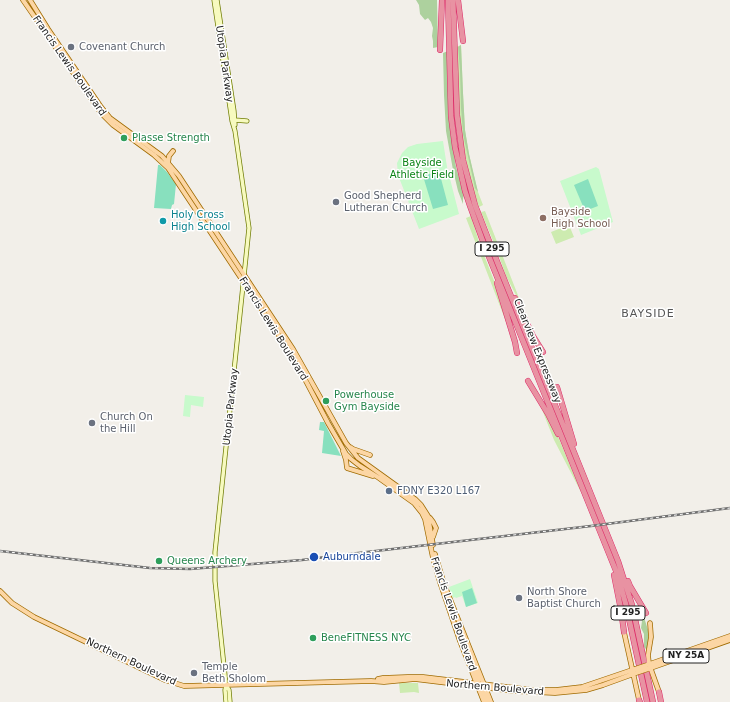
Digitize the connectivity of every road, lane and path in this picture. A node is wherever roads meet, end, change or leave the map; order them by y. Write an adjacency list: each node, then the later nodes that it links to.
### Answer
1 (23, 0): 18 (main road, Francis Lewis Boulevard)
2 (30, 0): 14 (main road, Francis Lewis Boulevard)
3 (216, 0): 10 (main road, Utopia Parkway); 12 (main road, Utopia Parkway)
4 (442, 0): 9 (highway)
5 (448, 0): 15 (highway, Clearview Expressway / I 295)
6 (453, 0): 16 (highway, Clearview Expressway / I 295)
7 (458, 0): 8 (highway)
8 (463, 41)
9 (440, 50)
10 (235, 120): 11 (main road); 12 (main road, Utopia Parkway)
11 (247, 121)
12 (235, 128): 17 (main road, Utopia Parkway)
13 (173, 151): 14 (main road)
14 (168, 163): 17 (main road, Francis Lewis Boulevard)
15 (485, 247): 20 (highway); 28 (highway, Clearview Expressway / I 295)
16 (498, 264): 19 (highway); 27 (highway, Clearview Expressway / I 295)
17 (244, 275): 18 (main road, Utopia Parkway); 23 (main road, Francis Lewis Boulevard)
18 (244, 282): 24 (main road, Francis Lewis Boulevard); 41 (main road, Utopia Parkway)
19 (542, 352)
20 (517, 353)
21 (528, 381): 28 (highway)
22 (557, 387): 27 (highway)
23 (346, 443): 25 (main road); 40 (main road, Francis Lewis Boulevard)
24 (341, 447): 26 (main road, Francis Lewis Boulevard); 26 (main road)
25 (370, 455)
26 (379, 478): 40 (main road, Francis Lewis Boulevard)
27 (587, 485): 30 (highway, Clearview Expressway / I 295)
28 (585, 492): 29 (highway, Clearview Expressway / I 295)
29 (599, 527): 34 (highway); 50 (highway, Clearview Expressway / I 295)
30 (609, 537): 32 (highway); 51 (highway, Clearview Expressway / I 295)
31 (0, 591): 41 (main road, Northern Boulevard)
32 (646, 614)
33 (650, 622): 37 (main road)
34 (624, 632): 38 (main road)
35 (730, 636): 37 (main road, Northern Boulevard)
36 (730, 640): 37 (main road, Northern Boulevard / NY 25A)
37 (648, 667): 38 (main road, Northern Boulevard / NY 25A, bridge); 43 (main road)
38 (634, 672): 42 (main road, Northern Boulevard); 42 (main road, Northern Boulevard / NY 25A); 44 (main road)
39 (371, 681): 40 (main road, Northern Boulevard); 40 (main road, Northern Boulevard); 41 (main road, Northern Boulevard)
40 (481, 685): 42 (main road, Northern Boulevard); 42 (main road, Northern Boulevard); 47 (main road, Francis Lewis Boulevard); 48 (main road); 49 (main road, Francis Lewis Boulevard)
41 (226, 686): 45 (main road, Utopia Parkway); 46 (main road, Utopia Parkway)
42 (582, 689)
43 (659, 692): 52 (highway)
44 (639, 701)
45 (226, 702)
46 (230, 702)
47 (484, 702)
48 (488, 702)
49 (491, 702)
50 (647, 702)
51 (653, 702)
52 (661, 702)

